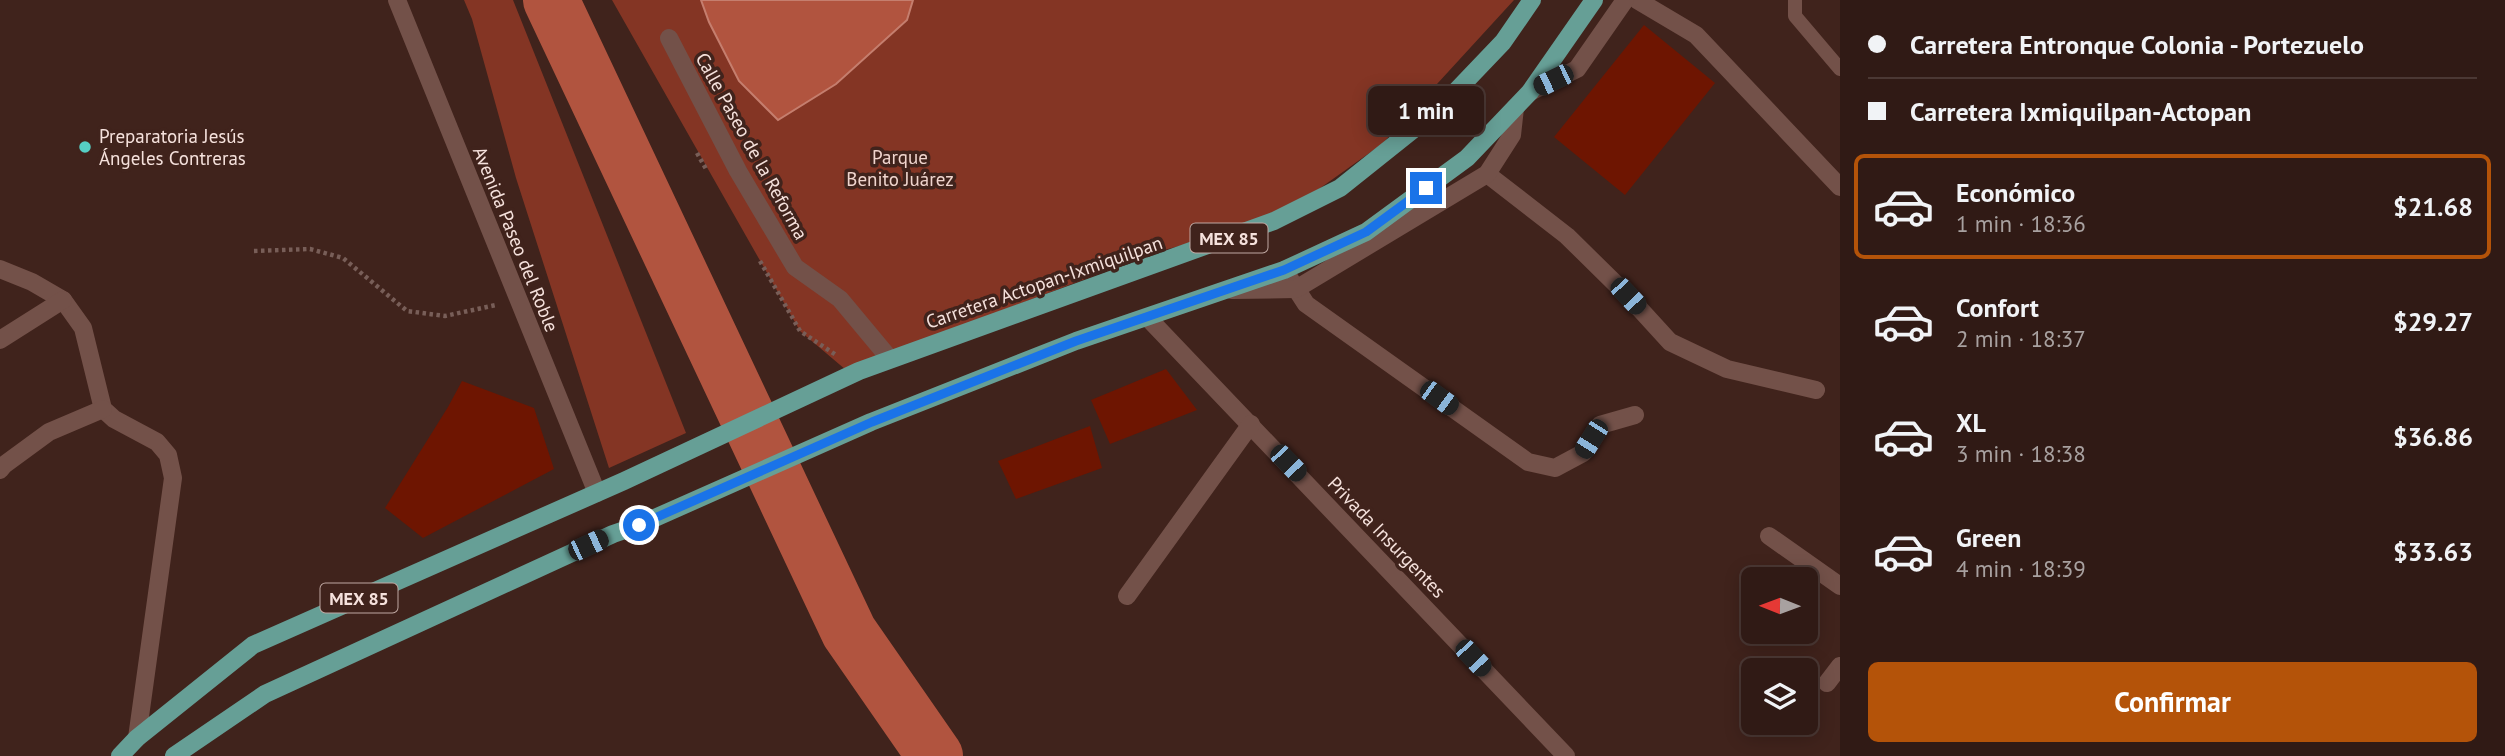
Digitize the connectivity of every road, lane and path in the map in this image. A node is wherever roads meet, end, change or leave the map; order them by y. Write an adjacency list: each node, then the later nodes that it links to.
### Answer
1 (397, 0): 19 (street, Avenida Paseo del Roble)
2 (1532, 0): 22 (main road, Carretera Actopan-Ixmiquilpan / MEX 85)
3 (1594, 0): 9 (main road, MEX 85)
4 (1625, 0): 9 (street)
5 (1637, 0): 12 (street)
6 (1795, 0): 8 (lane)
7 (669, 38): 22 (street, Calle Paseo de la Reforma)
8 (1840, 69)
9 (1530, 92): 10 (main road, MEX 85)
10 (1515, 107): 11 (street); 15 (main road, MEX 85)
11 (1486, 174): 16 (street); 23 (street)
12 (1840, 187)
13 (254, 251): 19 (path)
14 (0, 269): 18 (street)
15 (1284, 270): 16 (street); 17 (main road, MEX 85)
16 (1296, 289): 17 (street); 25 (street)
17 (1228, 290): 20 (main road, MEX 85)
18 (63, 300): 21 (street); 24 (street)
19 (518, 300): 28 (street, Avenida Paseo del Roble)
20 (1148, 318): 26 (street, Privada Insurgentes); 36 (main road, MEX 85)
21 (0, 340)
22 (890, 359): 28 (main road, Carretera Actopan-Ixmiquilpan / MEX 85)
23 (1816, 390)
24 (103, 410): 27 (street); 34 (street)
25 (1635, 415)
26 (1251, 424): 31 (street); 37 (street, Privada Insurgentes)
27 (0, 470)
28 (597, 493): 34 (main road, MEX 85)
29 (1769, 536): 30 (street)
30 (1840, 586)
31 (1127, 596)
32 (1840, 666): 33 (street)
33 (1827, 683)
34 (137, 738): 35 (main road, MEX 85)
35 (120, 756)
36 (174, 756)
37 (1566, 756)

